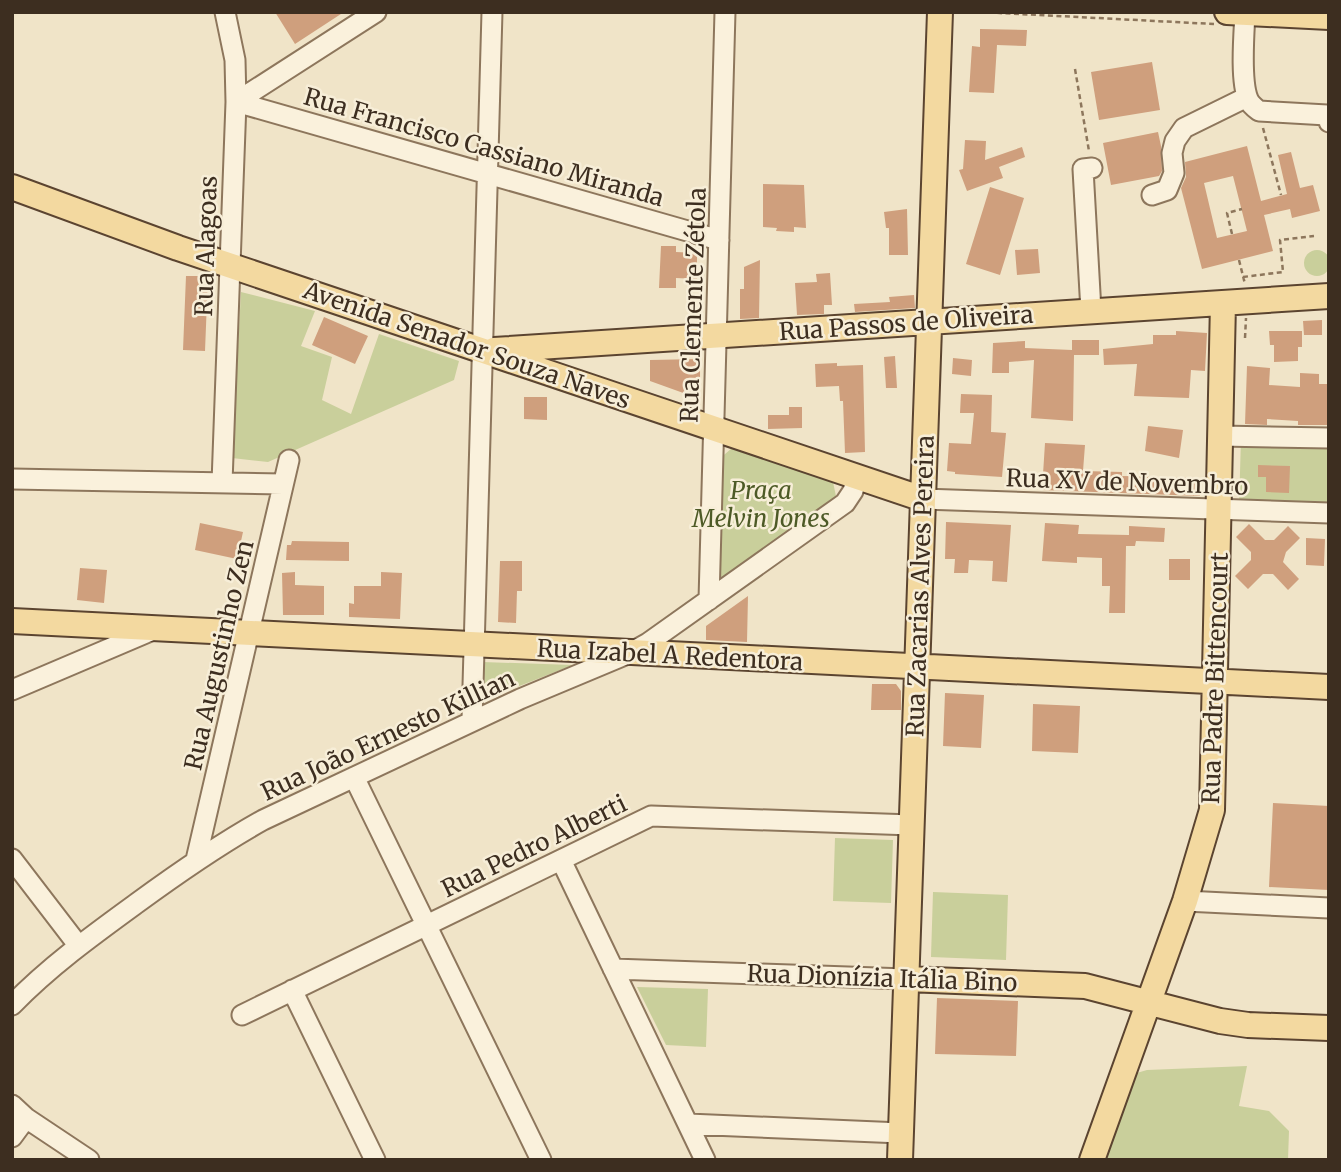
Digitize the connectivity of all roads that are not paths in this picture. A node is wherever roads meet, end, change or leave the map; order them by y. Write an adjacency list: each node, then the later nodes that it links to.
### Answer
1 (225, 12): 8 (street, Rua Alagoas)
2 (376, 12): 8 (street)
3 (492, 12): 12 (street)
4 (725, 12): 15 (street, Rua Clemente Zétola)
5 (940, 12): 20 (main road, Rua Zacarias Alves Pereira)
6 (1329, 16): 7 (main road)
7 (1239, 17): 9 (street)
8 (236, 102): 12 (street, Rua Francisco Cassiano Miranda); 16 (street, Rua Alagoas)
9 (1253, 104): 10 (street); 14 (street)
10 (1329, 122)
11 (1092, 168): 19 (street)
12 (487, 174): 15 (street, Rua Francisco Cassiano Miranda); 22 (street)
13 (12, 187): 16 (main road, Avenida Senador Souza Naves)
14 (1152, 195)
15 (719, 240): 21 (street, Rua Clemente Zétola)
16 (229, 265): 22 (main road, Avenida Senador Souza Naves); 29 (street, Rua Alagoas)
17 (1329, 296): 18 (main road, Rua Passos de Oliveira)
18 (1223, 303): 19 (main road, Rua Passos de Oliveira); 24 (main road, Rua Padre Bittencourt)
19 (1091, 311): 20 (main road, Rua Passos de Oliveira)
20 (929, 322): 21 (main road, Rua Passos de Oliveira); 31 (main road, Rua Zacarias Alves Pereira)
21 (716, 335): 22 (main road, Rua Passos de Oliveira); 23 (street, Rua Clemente Zétola)
22 (483, 350): 23 (main road, Avenida Senador Souza Naves); 38 (street)
23 (714, 428): 27 (main road, Avenida Senador Souza Naves); 34 (street, Rua Clemente Zétola)
24 (1220, 436): 25 (street); 32 (main road, Rua Padre Bittencourt)
25 (1329, 438)
26 (289, 460): 30 (street, Rua Augustinho Zen)
27 (857, 477): 31 (main road, Avenida Senador Souza Naves); 34 (street, Rua João Ernesto Killian)
28 (12, 480): 29 (street)
29 (222, 483): 30 (street)
30 (284, 484): 37 (street, Rua Augustinho Zen)
31 (923, 499): 32 (street, Rua XV de Novembro); 40 (main road, Rua Zacarias Alves Pereira)
32 (1219, 511): 33 (street, Rua XV de Novembro); 41 (main road, Rua Padre Bittencourt)
33 (1329, 513)
34 (709, 600): 39 (street, Rua João Ernesto Killian)
35 (12, 621): 36 (main road, Rua Izabel A Redentora)
36 (156, 629): 37 (main road, Rua Izabel A Redentora); 43 (street)
37 (249, 634): 38 (main road, Rua Izabel A Redentora); 48 (street, Rua Augustinho Zen)
38 (474, 645): 39 (main road, Rua Izabel A Redentora); 44 (street)
39 (630, 653): 40 (main road, Rua Izabel A Redentora); 44 (street, Rua João Ernesto Killian)
40 (917, 668): 41 (main road, Rua Izabel A Redentora); 46 (main road, Rua Zacarias Alves Pereira)
41 (1216, 682): 42 (main road, Rua Izabel A Redentora); 50 (main road, Rua Padre Bittencourt)
42 (1329, 687)
43 (12, 690)
44 (472, 721): 45 (street, Rua João Ernesto Killian)
45 (354, 777): 48 (street, Rua João Ernesto Killian); 52 (street)
46 (912, 825): 49 (street, Rua Pedro Alberti); 55 (main road, Rua Zacarias Alves Pereira)
47 (12, 859): 53 (street)
48 (196, 860): 53 (street, Rua João Ernesto Killian)
49 (561, 860): 52 (street, Rua Pedro Alberti); 54 (street)
50 (1185, 901): 51 (street); 57 (main road, Rua Padre Bittencourt)
51 (1329, 908)
52 (426, 925): 56 (street, Rua Pedro Alberti); 67 (street)
53 (78, 945): 58 (street, Rua João Ernesto Killian)
54 (613, 969): 55 (street, Rua Dionízia Itália Bino); 62 (street)
55 (906, 979): 57 (main road, Rua Dionízia Itália Bino); 63 (main road, Rua Zacarias Alves Pereira)
56 (292, 990): 59 (street, Rua Pedro Alberti); 66 (street)
57 (1148, 1003): 60 (main road, Rua Dionízia Itália Bino); 70 (main road, Rua Padre Bittencourt)
58 (12, 1005)
59 (242, 1015)
60 (1329, 1028)
61 (19, 1111): 64 (street); 65 (street)
62 (688, 1124): 63 (street); 68 (street)
63 (901, 1133): 69 (main road, Rua Zacarias Alves Pereira)
64 (12, 1137)
65 (89, 1160)
66 (375, 1160)
67 (541, 1160)
68 (705, 1160)
69 (900, 1160)
70 (1092, 1160)

